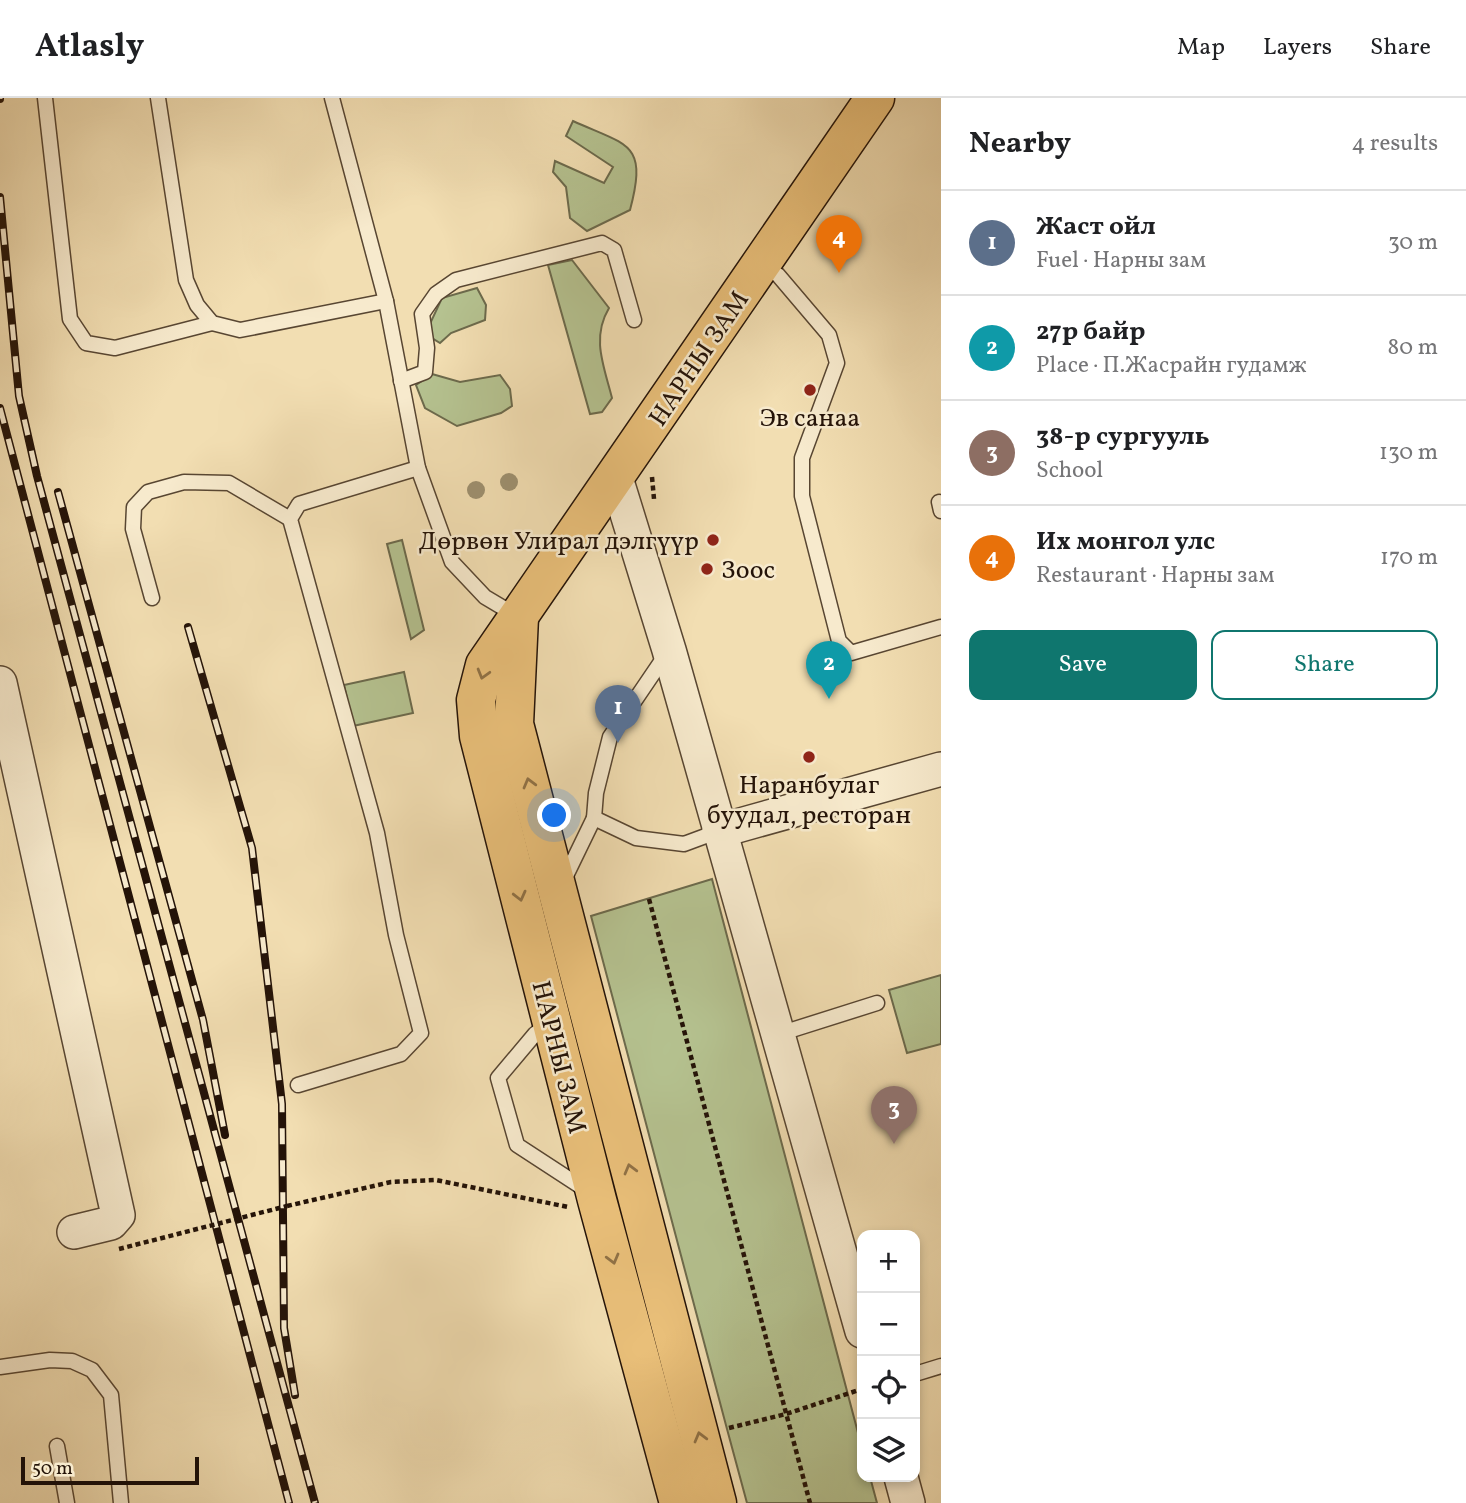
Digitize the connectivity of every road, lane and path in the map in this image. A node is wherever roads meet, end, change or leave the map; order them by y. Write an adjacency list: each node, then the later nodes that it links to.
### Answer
1 (45, 98): 8 (lane)
2 (158, 98): 8 (lane)
3 (332, 98): 6 (lane)
4 (875, 98): 5 (main road, НАРНЫ ЗАМ)
5 (761, 265): 12 (main road, НАРНЫ ЗАМ); 17 (lane)
6 (386, 301): 8 (lane); 9 (lane)
7 (634, 320): 9 (lane)
8 (212, 323)
9 (401, 381): 10 (lane)
10 (418, 468): 14 (lane); 16 (lane)
11 (652, 469): 13 (path)
12 (616, 478): 16 (main road, НАРНЫ ЗАМ); 18 (street)
13 (654, 508)
14 (290, 519): 15 (lane); 28 (lane)
15 (152, 598)
16 (519, 617): 23 (main road, НАРНЫ ЗАМ, one-way to 16); 26 (main road, НАРНЫ ЗАМ, one-way to 26)
17 (941, 627)
18 (669, 650): 21 (lane); 22 (street)
19 (0, 683): 30 (street)
20 (941, 769): 22 (street)
21 (594, 818): 22 (lane); 23 (lane)
22 (719, 831): 27 (street)
23 (558, 892): 44 (main road, НАРНЫ ЗАМ, one-way to 23)
24 (649, 899): 37 (path)
25 (877, 1003): 27 (lane)
26 (551, 1022): 29 (main road, НАРНЫ ЗАМ); 29 (lane)
27 (779, 1034): 32 (street)
28 (299, 1085)
29 (583, 1204): 31 (path, bridge); 43 (main road, НАРНЫ ЗАМ, one-way to 43)
30 (74, 1231)
31 (119, 1249)
32 (857, 1313)
33 (941, 1366): 35 (lane)
34 (0, 1367): 42 (lane)
35 (920, 1372)
36 (857, 1391): 37 (path)
37 (786, 1414): 38 (path); 45 (path)
38 (727, 1429)
39 (57, 1446): 41 (lane)
40 (902, 1482): 46 (street)
41 (67, 1503)
42 (121, 1503)
43 (678, 1503)
44 (717, 1503)
45 (810, 1503)
46 (908, 1503)

